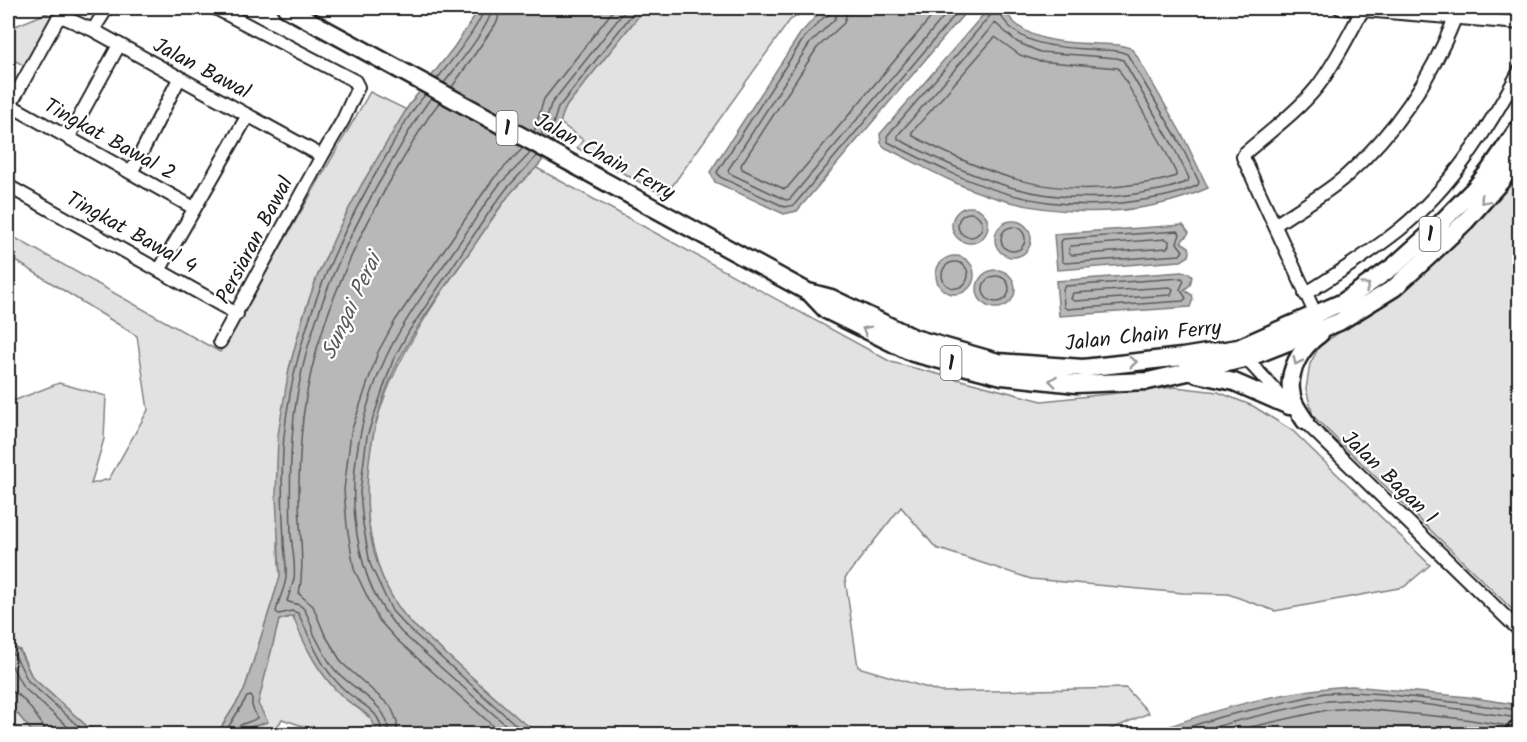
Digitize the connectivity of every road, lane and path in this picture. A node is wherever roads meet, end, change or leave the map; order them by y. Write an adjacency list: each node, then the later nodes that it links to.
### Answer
1 (107, 8): 9 (street)
2 (215, 8): 18 (street)
3 (286, 8): 24 (highway, Jalan Chain Ferry / 1)
4 (1340, 8): 5 (street)
5 (1362, 10): 7 (street); 22 (street)
6 (1470, 13): 7 (street); 8 (street)
7 (1455, 18): 22 (street)
8 (1520, 23)
9 (93, 30): 10 (street, Jalan Bawal); 13 (street, Jalan Bawal)
10 (119, 45): 12 (street, Jalan Bawal); 16 (street)
11 (1520, 70): 25 (street)
12 (180, 77): 14 (street, Jalan Bawal); 19 (street)
13 (8, 104): 16 (street, Tingkat Bawal 2)
14 (248, 115): 18 (street, Jalan Bawal); 21 (street)
15 (1520, 126): 27 (highway, Jalan Chain Ferry / 1, one-way to 15)
16 (68, 138): 19 (street, Tingkat Bawal 2)
17 (1520, 153): 28 (highway, Jalan Chain Ferry / 1, one-way to 28)
18 (322, 156): 26 (street, Persiaran Bawal)
19 (131, 173): 21 (street, Tingkat Bawal 2)
20 (8, 186): 23 (street, Tingkat Bawal 4)
21 (194, 208): 23 (street)
22 (1275, 225): 25 (street)
23 (160, 269): 26 (street, Tingkat Bawal 4)
24 (808, 292): 30 (highway, Jalan Chain Ferry / 1, one-way to 30); 31 (highway, Jalan Chain Ferry / 1, one-way to 24)
25 (1305, 294): 27 (street)
26 (237, 314): 29 (street, Persiaran Bawal)
27 (1316, 315): 30 (highway, Jalan Chain Ferry / 1)
28 (1339, 322): 30 (highway, Jalan Chain Ferry / 1); 33 (highway, one-way to 33)
29 (220, 342)
30 (1242, 353): 31 (highway, Jalan Chain Ferry / 1); 32 (street, Jalan Bagan 1)
31 (1192, 372): 32 (highway)
32 (1289, 406): 33 (street, Jalan Bagan 1)
33 (1305, 422): 34 (street, Jalan Bagan 1)
34 (1520, 631)
35 (1520, 727): 36 (highway)
36 (1513, 735)

